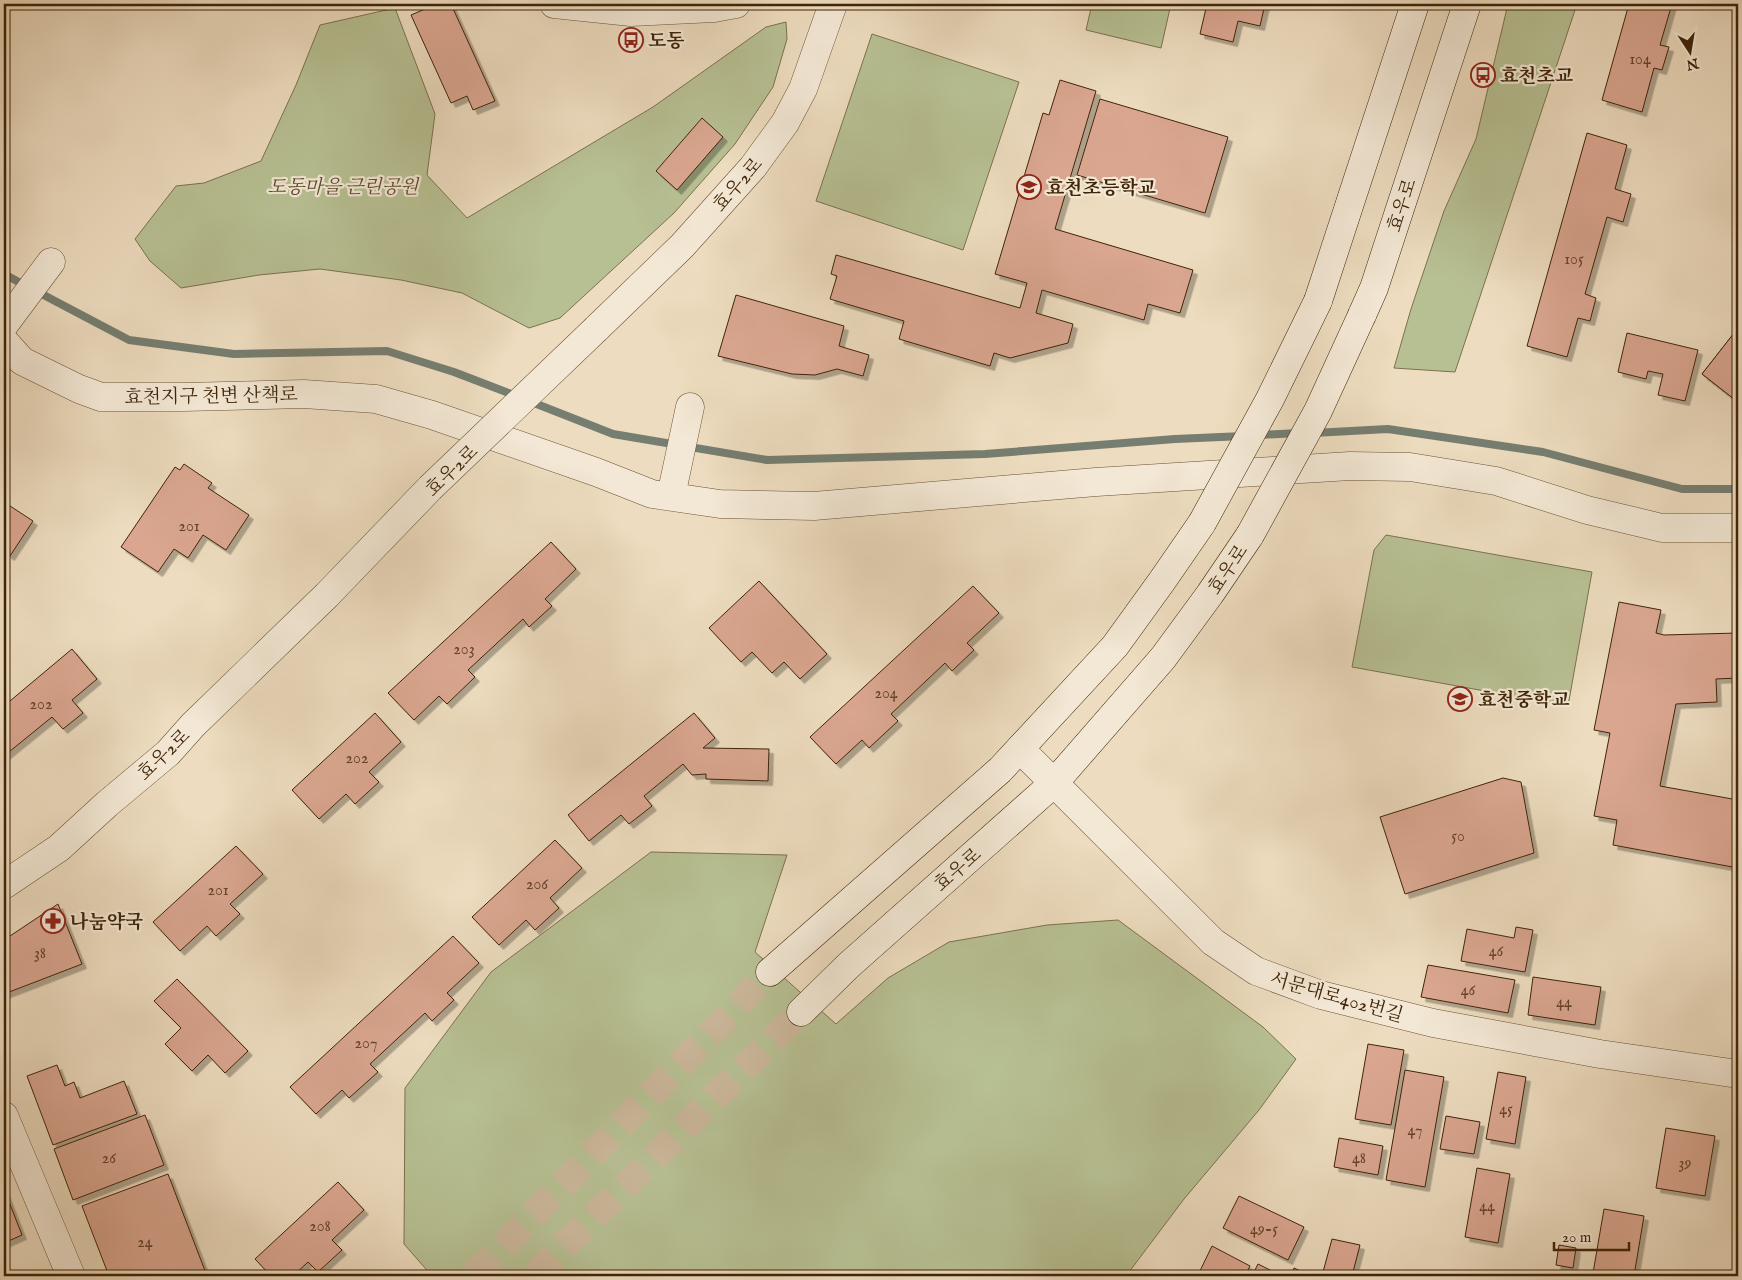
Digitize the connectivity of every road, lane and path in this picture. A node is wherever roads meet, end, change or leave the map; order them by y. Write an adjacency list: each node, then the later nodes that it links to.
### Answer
1 (554, 4): 2 (street)
2 (736, 4)
3 (833, 4): 14 (street, 효우2로, bridge)
4 (1415, 4): 12 (street, bridge)
5 (1467, 4): 13 (street, 효우로, bridge)
6 (46, 268): 7 (street)
7 (4, 325)
8 (4, 341): 10 (street, 효천지구 천변 산책로)
9 (689, 413): 10 (street)
10 (673, 488): 11 (street, 효천지구 천변 산책로)
11 (1738, 528)
12 (1020, 749): 13 (street, 서문대로402번길); 15 (street)
13 (1054, 783): 16 (street, 효우로); 17 (street, 서문대로402번길)
14 (4, 885)
15 (770, 972)
16 (801, 1012)
17 (1738, 1074)
18 (4, 1116): 19 (street)
19 (70, 1276)

